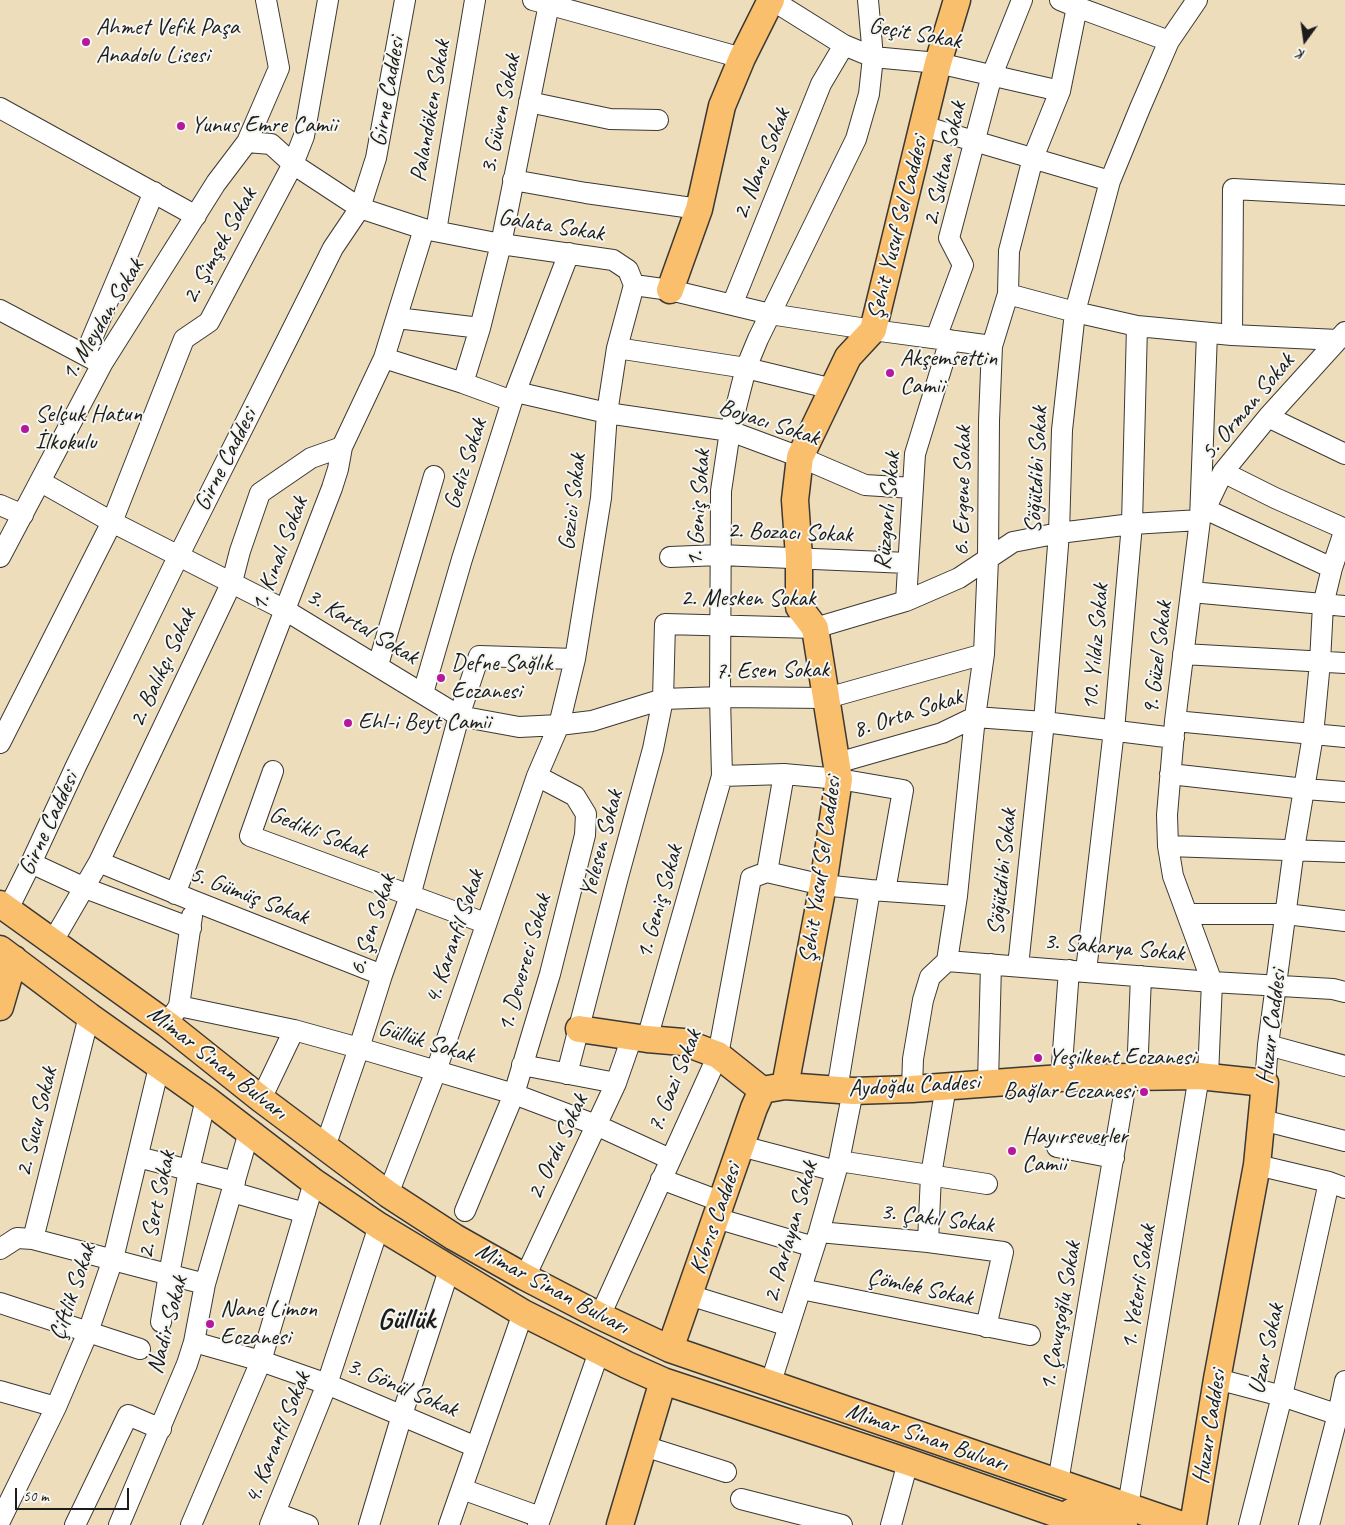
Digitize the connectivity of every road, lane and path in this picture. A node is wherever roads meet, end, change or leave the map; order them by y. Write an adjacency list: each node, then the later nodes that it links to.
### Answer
1 (266, 0): 24 (street, 1. Meydan Sokak)
2 (328, 0): 26 (street, 2. Şimşek Sokak)
3 (405, 0): 31 (street, Girne Caddesi)
4 (475, 0): 34 (street, Palandöken Sokak)
5 (772, 0): 13 (street, Geçit Sokak); 15 (main road)
6 (868, 0): 14 (street, 1. Geniş Sokak)
7 (957, 0): 16 (main road, Şehit Yusuf Sel Caddesi)
8 (1022, 0): 17 (street, 2. Sultan Sokak)
9 (1197, 0): 12 (street, Söğütdibi Sokak)
10 (544, 1): 15 (street); 19 (street, 3. Güven Sokak)
11 (1068, 4): 12 (street); 18 (street, 6. Ergene Sokak)
12 (1170, 41): 28 (street, Söğütdibi Sokak)
13 (844, 45): 14 (street, Geçit Sokak); 40 (street, 2. Nane Sokak)
14 (873, 57): 16 (street, Geçit Sokak); 43 (street, 1. Geniş Sokak)
15 (742, 58): 32 (main road)
16 (938, 63): 17 (street, Geçit Sokak); 22 (main road, Şehit Yusuf Sel Caddesi)
17 (992, 75): 18 (street, Geçit Sokak); 23 (street, 2. Sultan Sokak)
18 (1060, 91): 25 (street, 6. Ergene Sokak)
19 (529, 102): 21 (street); 27 (street, 3. Güven Sokak)
20 (0, 108): 29 (street)
21 (658, 120)
22 (923, 126): 23 (street); 47 (main road, Şehit Yusuf Sel Caddesi)
23 (975, 141): 25 (street); 51 (street, 2. Sultan Sokak)
24 (247, 142): 26 (street, Galata Sokak); 33 (street, 1. Meydan Sokak)
25 (1033, 158): 28 (street); 39 (street, 6. Ergene Sokak)
26 (293, 164): 31 (street, Galata Sokak); 73 (street, 2. Şimşek Sokak)
27 (513, 180): 32 (street); 35 (street, 3. Güven Sokak)
28 (1110, 181): 42 (street, Söğütdibi Sokak)
29 (154, 192): 33 (street); 55 (street, 1. Meydan Sokak)
30 (1345, 195): 49 (street)
31 (360, 208): 34 (street, Galata Sokak); 77 (street, Girne Caddesi)
32 (699, 209): 38 (main road)
33 (196, 216): 55 (street, 1. Meydan Sokak)
34 (430, 230): 35 (street, Galata Sokak); 44 (street, 1. Kınalı Sokak)
35 (500, 244): 36 (street, Galata Sokak); 46 (street, 3. Güven Sokak)
36 (570, 254): 37 (street, Galata Sokak); 59 (street, Gediz Sokak)
37 (634, 285): 38 (street); 53 (street, Gezici Sokak)
38 (670, 290): 40 (street)
39 (1008, 294): 42 (street); 52 (street, 6. Ergene Sokak)
40 (732, 305): 43 (street)
41 (0, 310): 55 (street)
42 (1075, 312): 45 (street); 76 (street, Söğütdibi Sokak)
43 (770, 314): 47 (street); 56 (street, 1. Geniş Sokak)
44 (396, 318): 46 (street); 54 (street, 1. Kınalı Sokak)
45 (1137, 326): 48 (street); 74 (street, 10. Yıldız Sokak)
46 (480, 328): 57 (street, 3. Güven Sokak)
47 (873, 330): 51 (street); 58 (main road, Şehit Yusuf Sel Caddesi)
48 (1207, 333): 49 (street); 72 (street, 9. Güzel Sokak)
49 (1232, 335): 50 (street)
50 (1341, 336): 61 (street, 5. Orman Sokak)
51 (943, 339): 52 (street); 69 (street, Rüzgarlı Sokak)
52 (992, 346): 82 (street, 6. Ergene Sokak)
53 (617, 348): 56 (street); 60 (street, Gezici Sokak)
54 (384, 358): 57 (street, Boyacı Sokak); 63 (street, 1. Kınalı Sokak)
55 (94, 359): 68 (street, 1. Meydan Sokak)
56 (746, 368): 58 (street); 62 (street, 1. Geniş Sokak)
57 (463, 383): 59 (street, Boyacı Sokak)
58 (833, 389): 65 (main road, Şehit Yusuf Sel Caddesi)
59 (514, 397): 60 (street, Boyacı Sokak); 100 (street, Gediz Sokak)
60 (608, 413): 62 (street, Boyacı Sokak); 96 (street, Gezici Sokak)
61 (1268, 417): 64 (street); 66 (street, 5. Orman Sokak)
62 (730, 431): 65 (street, Boyacı Sokak); 78 (street, 1. Geniş Sokak)
63 (342, 448): 85 (street, 2. Balıkçı Sokak); 90 (street, 1. Kınalı Sokak)
64 (1345, 454)
65 (800, 457): 69 (street, Boyacı Sokak); 80 (main road, Şehit Yusuf Sel Caddesi)
66 (1223, 472): 72 (street, 5. Orman Sokak); 75 (street)
67 (434, 476): 99 (street)
68 (41, 482): 71 (street, 1. Meydan Sokak); 73 (street, 3. Kartal Sokak)
69 (913, 488): 83 (street, Rüzgarlı Sokak)
70 (0, 505): 71 (street)
71 (23, 515): 81 (street, 1. Meydan Sokak)
72 (1202, 515): 74 (street, 2. Mesken Sokak); 84 (street); 86 (street, 9. Güzel Sokak)
73 (112, 522): 77 (street, 3. Kartal Sokak); 112 (street, 2. Şimşek Sokak)
74 (1132, 524): 76 (street, 2. Mesken Sokak); 108 (street, 10. Yıldız Sokak)
75 (1345, 528): 84 (street, Huzur Caddesi)
76 (1059, 533): 82 (street, 2. Mesken Sokak); 106 (street, Söğütdibi Sokak)
77 (179, 555): 85 (street, 3. Kartal Sokak); 125 (street, Girne Caddesi)
78 (720, 555): 79 (street, 2. Bozacı Sokak); 80 (street, 2. Bozacı Sokak); 92 (street, 1. Geniş Sokak)
79 (670, 557)
80 (799, 557): 83 (street, 2. Bozacı Sokak); 93 (main road, Şehit Yusuf Sel Caddesi)
81 (0, 558)
82 (988, 559): 87 (street, 2. Mesken Sokak); 94 (street, 6. Ergene Sokak)
83 (908, 563): 87 (street, Rüzgarlı Sokak)
84 (1332, 568): 88 (street, Huzur Caddesi)
85 (232, 582): 90 (street, 3. Kartal Sokak); 124 (street, 2. Balıkçı Sokak)
86 (1191, 592): 88 (street); 95 (street, 9. Güzel Sokak)
87 (906, 601): 93 (street, 2. Mesken Sokak)
88 (1323, 605): 89 (street); 97 (street, Huzur Caddesi)
89 (1345, 606)
90 (285, 610): 99 (street, 3. Kartal Sokak); 130 (street, 1. Kınalı Sokak)
91 (665, 624): 92 (street, 2. Mesken Sokak); 103 (street, Yelesen Sokak)
92 (720, 625): 93 (street, 2. Mesken Sokak); 101 (street, 1. Geniş Sokak)
93 (815, 628): 102 (main road, Şehit Yusuf Sel Caddesi)
94 (984, 654): 102 (street, 7. Esen Sokak); 105 (street, 6. Ergene Sokak)
95 (1183, 654): 97 (street); 109 (street, 9. Güzel Sokak)
96 (574, 659): 104 (street, 6. Şen Sokak); 107 (street, Gezici Sokak)
97 (1320, 662): 98 (street); 110 (street, Huzur Caddesi)
98 (1345, 663)
99 (378, 666): 100 (street, 3. Kartal Sokak)
100 (423, 693): 104 (street, 3. Kartal Sokak)
101 (720, 697): 102 (street, 7. Esen Sokak); 103 (street, 7. Esen Sokak); 118 (street, 1. Geniş Sokak)
102 (827, 698): 114 (main road, Şehit Yusuf Sel Caddesi)
103 (663, 699): 107 (street, 7. Esen Sokak); 154 (street, Yelesen Sokak)
104 (459, 716): 107 (street, 3. Kartal Sokak); 131 (street, 6. Şen Sokak)
105 (975, 717): 106 (street, 8. Orta Sokak); 114 (street, 8. Orta Sokak); 132 (street, 6. Ergene Sokak)
106 (1044, 722): 108 (street, 8. Orta Sokak); 144 (street, Söğütdibi Sokak)
107 (559, 725): 117 (street, 4. Karanfil Sokak)
108 (1114, 730): 109 (street, 8. Orta Sokak); 145 (street, 10. Yıldız Sokak)
109 (1174, 730): 110 (street, 8. Orta Sokak); 116 (street, 9. Güzel Sokak)
110 (1313, 735): 111 (street, 8. Orta Sokak); 119 (street, Huzur Caddesi)
111 (1345, 737)
112 (1, 740)
113 (273, 771): 131 (street, Gedikli Sokak)
114 (838, 771): 115 (street); 127 (main road, Şehit Yusuf Sel Caddesi); 129 (street, 2. Parlayan Sokak)
115 (784, 774): 118 (street); 126 (street)
116 (1170, 774): 119 (street); 121 (street, 9. Güzel Sokak)
117 (536, 776): 138 (street, 4. Karanfil Sokak); 160 (street, 1. Devereci Sokak)
118 (722, 776): 156 (street, 1. Geniş Sokak)
119 (1305, 789): 120 (street); 122 (street, Huzur Caddesi)
120 (1345, 792)
121 (1168, 846): 122 (street); 135 (street, 9. Güzel Sokak)
122 (1294, 850): 123 (street); 136 (street, Huzur Caddesi)
123 (1345, 852)
124 (99, 862): 128 (street, 2. Balıkçı Sokak); 130 (street, 5. Gümüş Sokak)
125 (31, 864): 128 (street); 134 (street, Girne Caddesi)
126 (768, 872): 127 (street); 159 (street, 7. Gazi Sokak)
127 (822, 885): 129 (street); 172 (main road, Şehit Yusuf Sel Caddesi)
128 (85, 888): 139 (street); 140 (street, 2. Balıkçı Sokak)
129 (878, 891): 132 (street); 174 (street, 2. Parlayan Sokak)
130 (174, 894): 133 (street, 5. Gümüş Sokak)
131 (410, 896): 138 (street, Gedikli Sokak); 146 (street, 6. Şen Sokak)
132 (956, 896): 142 (street, 6. Ergene Sokak)
133 (194, 901): 139 (street); 146 (street, 5. Gümüş Sokak)
134 (4, 906): 140 (main road, Mimar Sinan Bulvarı)
135 (1187, 914): 136 (street); 148 (street, 9. Güzel Sokak)
136 (1286, 914): 137 (street); 149 (street, Huzur Caddesi)
137 (1345, 921)
138 (485, 923): 163 (street, 4. Karanfil Sokak)
139 (191, 928): 152 (street)
140 (53, 941): 152 (main road, Mimar Sinan Bulvarı)
141 (7, 954): 151 (main road); 153 (main road, Mimar Sinan Bulvarı)
142 (947, 961): 143 (street, 3. Sakarya Sokak); 173 (street)
143 (991, 964): 144 (street, 3. Sakarya Sokak); 169 (street)
144 (1018, 966): 145 (street, 3. Sakarya Sokak)
145 (1077, 970): 147 (street, 3. Sakarya Sokak); 167 (street, 10. Yıldız Sokak)
146 (382, 975): 158 (street, 6. Şen Sokak)
147 (1141, 976): 148 (street, 3. Sakarya Sokak); 166 (street, 1. Çavuşoğlu Sokak)
148 (1212, 982): 149 (street, 3. Sakarya Sokak); 165 (street, 1. Yeterli Sokak)
149 (1276, 985): 150 (street, 3. Sakarya Sokak); 157 (street, Huzur Caddesi)
150 (1345, 992)
151 (0, 1007)
152 (173, 1015): 155 (street, Güllük Sokak); 177 (main road, Mimar Sinan Bulvarı)
153 (89, 1016): 162 (main road, Mimar Sinan Bulvarı); 202 (street, 2. Sucu Sokak)
154 (578, 1029): 156 (main road); 164 (street, Yelesen Sokak)
155 (294, 1030): 158 (street, Güllük Sokak); 177 (street)
156 (640, 1038): 159 (main road); 168 (street, 2. Ordu Sokak)
157 (1268, 1045): 161 (street); 170 (street, Huzur Caddesi)
158 (360, 1048): 163 (street, Güllük Sokak); 183 (street, 6. Şen Sokak)
159 (718, 1055): 172 (main road); 187 (street, 7. Gazi Sokak)
160 (522, 1064): 164 (street); 175 (street, 1. Devereci Sokak)
161 (1345, 1066)
162 (159, 1067): 176 (main road, Mimar Sinan Bulvarı); 185 (street, Çiftlik Sokak)
163 (436, 1071): 175 (street, Güllük Sokak); 197 (street, 4. Karanfil Sokak)
164 (567, 1074): 168 (street)
165 (1203, 1076): 166 (main road, Aydoğdu Caddesi); 170 (main road, Aydoğdu Caddesi); 244 (street, 1. Yeterli Sokak)
166 (1132, 1077): 167 (main road, Aydoğdu Caddesi); 186 (street, 1. Çavuşoğlu Sokak)
167 (1061, 1078): 169 (main road, Aydoğdu Caddesi)
168 (616, 1083): 179 (street, 2. Ordu Sokak)
169 (988, 1083): 171 (main road, Aydoğdu Caddesi)
170 (1265, 1083): 178 (main road, Huzur Caddesi)
171 (946, 1086): 173 (main road, Aydoğdu Caddesi); 191 (street)
172 (773, 1088): 174 (main road, Aydoğdu Caddesi); 182 (main road, Kıbrıs Caddesi)
173 (912, 1089): 174 (main road, Aydoğdu Caddesi)
174 (845, 1090): 189 (street, 2. Parlayan Sokak)
175 (514, 1094): 179 (street, Güllük Sokak); 199 (street, 1. Devereci Sokak)
176 (206, 1099): 180 (main road, Mimar Sinan Bulvarı); 190 (street, 2. Sert Sokak)
177 (261, 1099): 183 (main road, Mimar Sinan Bulvarı)
178 (1262, 1120): 181 (street); 188 (main road, Huzur Caddesi)
179 (596, 1125): 187 (street, Güllük Sokak); 209 (street, 2. Ordu Sokak)
180 (249, 1132): 193 (main road, Mimar Sinan Bulvarı); 196 (street, Nadir Sokak)
181 (1345, 1141)
182 (741, 1146): 189 (street); 198 (main road, Kıbrıs Caddesi)
183 (326, 1147): 197 (main road, Mimar Sinan Bulvarı)
184 (1057, 1147): 186 (street)
185 (138, 1157): 190 (street); 206 (street, Çiftlik Sokak)
186 (1114, 1158): 241 (street, 1. Çavuşoğlu Sokak)
187 (670, 1159): 192 (street, 7. Gazi Sokak)
188 (1257, 1165): 195 (street); 226 (main road, Huzur Caddesi)
189 (837, 1166): 191 (street); 203 (street, 2. Parlayan Sokak)
190 (189, 1170): 196 (street); 208 (street, 2. Sert Sokak)
191 (931, 1175): 194 (street); 204 (street)
192 (661, 1179): 198 (street, 3. Çakıl Sokak); 215 (street, 7. Gazi Sokak)
193 (314, 1182): 200 (street); 201 (main road, Mimar Sinan Bulvarı)
194 (987, 1184)
195 (1341, 1184): 232 (street, Uzar Sokak)
196 (233, 1187): 200 (street); 210 (street, Nadir Sokak)
197 (388, 1194): 209 (main road, Mimar Sinan Bulvarı)
198 (719, 1210): 203 (street, 3. Çakıl Sokak); 212 (main road, Kıbrıs Caddesi)
199 (465, 1211)
200 (305, 1213): 225 (street)
201 (379, 1226): 207 (main road, Mimar Sinan Bulvarı); 229 (street, 4. Karanfil Sokak)
202 (33, 1239): 205 (street); 206 (street)
203 (817, 1239): 204 (street, 3. Çakıl Sokak); 211 (street, 2. Parlayan Sokak)
204 (928, 1242): 218 (street, 3. Çakıl Sokak)
205 (0, 1249)
206 (113, 1259): 208 (street); 219 (street, Çiftlik Sokak)
207 (450, 1270): 214 (main road, Mimar Sinan Bulvarı); 234 (street)
208 (169, 1274): 210 (street); 216 (street, 2. Sert Sokak)
209 (525, 1277): 215 (main road, Mimar Sinan Bulvarı)
210 (205, 1284): 221 (street, Nadir Sokak)
211 (801, 1289): 217 (street, 2. Parlayan Sokak); 218 (street, Çömlek Sokak)
212 (690, 1295): 217 (street); 223 (main road, Kıbrıs Caddesi)
213 (0, 1303): 219 (street)
214 (523, 1313): 224 (main road, Mimar Sinan Bulvarı); 238 (street)
215 (600, 1316): 223 (main road, Mimar Sinan Bulvarı)
216 (161, 1322)
217 (789, 1326): 230 (street, 2. Parlayan Sokak)
218 (986, 1327): 220 (street, Çömlek Sokak)
219 (88, 1332): 222 (street); 233 (street, Çiftlik Sokak)
220 (1030, 1335)
221 (194, 1342): 225 (street, 3. Gönül Sokak); 236 (street, Nadir Sokak)
222 (140, 1349)
223 (670, 1349): 230 (main road, Mimar Sinan Bulvarı)
224 (599, 1352): 227 (main road, Mimar Sinan Bulvarı); 248 (street)
225 (261, 1361): 229 (street, 3. Gönül Sokak); 252 (street)
226 (1217, 1379): 232 (street); 261 (main road, Huzur Caddesi)
227 (664, 1381): 237 (main road); 239 (main road, Mimar Sinan Bulvarı)
228 (1345, 1381): 235 (street)
229 (327, 1384): 234 (street, 3. Gönül Sokak); 246 (street, 4. Karanfil Sokak)
230 (770, 1385): 241 (main road, Mimar Sinan Bulvarı)
231 (0, 1391): 233 (street)
232 (1282, 1396): 235 (street); 262 (street, Uzar Sokak)
233 (56, 1407): 247 (street, Çiftlik Sokak)
234 (402, 1415): 238 (street, 3. Gönül Sokak); 254 (street)
235 (1341, 1416): 263 (street)
236 (161, 1429): 250 (street); 251 (street, Nadir Sokak)
237 (644, 1446): 240 (street); 256 (main road)
238 (476, 1447): 242 (street)
239 (908, 1462): 245 (main road, Mimar Sinan Bulvarı); 258 (street)
240 (726, 1472)
241 (1058, 1482): 244 (main road, Mimar Sinan Bulvarı)
242 (462, 1489): 248 (street); 255 (street)
243 (741, 1499): 257 (street)
244 (1126, 1516): 245 (main road); 249 (main road, Mimar Sinan Bulvarı)
245 (1050, 1518): 259 (main road, Mimar Sinan Bulvarı)
246 (273, 1519): 253 (street)
247 (0, 1521)
248 (539, 1521)
249 (1163, 1521): 260 (main road, Mimar Sinan Bulvarı)
250 (75, 1525)
251 (119, 1525)
252 (192, 1525)
253 (308, 1525)
254 (369, 1525)
255 (449, 1525)
256 (620, 1525)
257 (842, 1525)
258 (891, 1525)
259 (1089, 1525)
260 (1182, 1525)
261 (1193, 1525)
262 (1250, 1525)
263 (1309, 1525)

